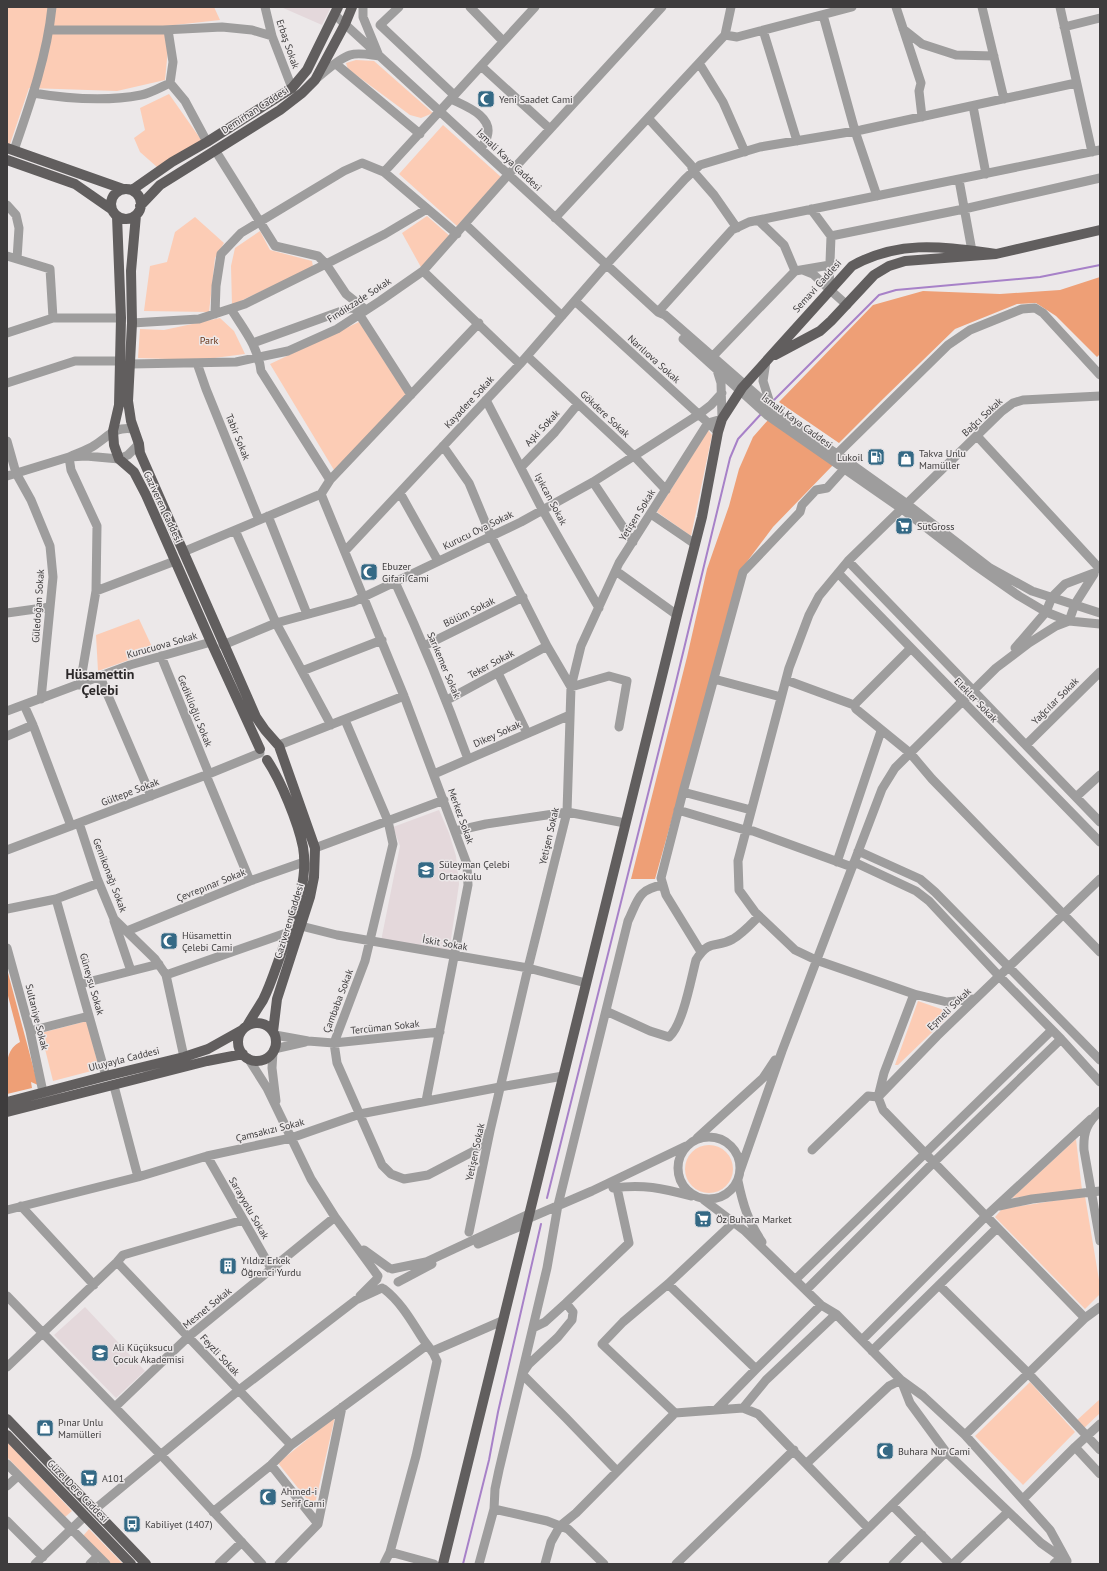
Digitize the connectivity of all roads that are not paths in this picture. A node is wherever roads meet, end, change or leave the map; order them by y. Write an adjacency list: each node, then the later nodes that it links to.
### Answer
1 (52, 7): 20 (street)
2 (265, 7): 24 (street, Erbaş Sokak)
3 (352, 7): 17 (main road, Demirhan Caddesi)
4 (363, 7): 26 (street)
5 (398, 7): 36 (street)
6 (470, 7): 25 (street)
7 (535, 7): 25 (street)
8 (662, 7): 42 (street, Fındıkzade Sokak)
9 (731, 7): 23 (street)
10 (852, 7): 15 (street)
11 (896, 7): 19 (street)
12 (982, 7): 27 (street)
13 (1060, 7): 18 (street)
14 (337, 11): 17 (street, İsmali Kaya Caddesi); 34 (main road, Demirhan Caddesi)
15 (823, 14): 22 (street); 43 (street)
16 (1100, 18): 18 (street)
17 (345, 24): 26 (street, İsmali Kaya Caddesi); 31 (main road, Demirhan Caddesi)
18 (1064, 27): 33 (street)
19 (903, 28): 27 (street); 40 (street)
20 (49, 30): 21 (street); 35 (street)
21 (168, 30): 24 (street); 32 (street)
22 (763, 30): 23 (street); 45 (street)
23 (725, 35): 28 (street)
24 (272, 36): 34 (street, Erbaş Sokak)
25 (503, 41): 30 (street)
26 (379, 56): 29 (street); 39 (street, İsmali Kaya Caddesi)
27 (994, 56): 37 (street)
28 (699, 63): 41 (street); 51 (street)
29 (336, 64): 31 (street); 44 (street)
30 (481, 66): 36 (street); 42 (street)
31 (315, 80): 49 (main road, Demirhan Caddesi)
32 (170, 83): 35 (street); 46 (street)
33 (1076, 83): 37 (street, Kayadere Sokak); 50 (street)
34 (292, 88): 46 (main road, Demirhan Caddesi)
35 (34, 93): 47 (street)
36 (452, 97): 39 (street); 48 (street)
37 (1004, 99): 38 (street, Kayadere Sokak)
38 (973, 106): 40 (street, Kayadere Sokak); 55 (street)
39 (439, 111): 44 (street); 48 (street, İsmali Kaya Caddesi)
40 (922, 117): 43 (street, Kayadere Sokak)
41 (648, 118): 53 (street); 67 (street)
42 (550, 129): 56 (street, Fındıkzade Sokak)
43 (856, 131): 45 (street, Kayadere Sokak); 60 (street)
44 (420, 134): 54 (street)
45 (797, 141): 51 (street, Kayadere Sokak)
46 (207, 142): 59 (main road, Demirhan Caddesi)
47 (11, 149): 59 (main road)
48 (481, 149): 56 (street, İsmali Kaya Caddesi)
49 (215, 150): 65 (main road, Demirhan Caddesi); 69 (street)
50 (1096, 151): 55 (street)
51 (745, 152): 53 (street, Kayadere Sokak)
52 (7, 160): 66 (main road)
53 (693, 171): 71 (street); 80 (street, Kayadere Sokak)
54 (384, 172): 62 (street); 69 (street)
55 (986, 174): 58 (street)
56 (508, 175): 67 (street, İsmali Kaya Caddesi); 70 (street, Fındıkzade Sokak)
57 (1100, 178): 64 (street)
58 (959, 180): 60 (street); 64 (street)
59 (127, 189): 65 (main road); 66 (main road)
60 (877, 196): 63 (street)
61 (7, 205): 78 (street)
62 (427, 209): 73 (street); 79 (street)
63 (811, 209): 68 (street); 74 (street)
64 (964, 209): 74 (street); 75 (street)
65 (138, 210): 66 (main road); 94 (main road, Gaziveren Caddesi)
66 (114, 212): 93 (main road, Gaziveren Caddesi)
67 (555, 218): 80 (street, İsmali Kaya Caddesi)
68 (758, 220): 71 (street); 83 (street)
69 (259, 222): 79 (street); 90 (street)
70 (465, 224): 73 (street, Fındıkzade Sokak); 91 (street)
71 (736, 228): 89 (street)
72 (1100, 230): 76 (main road, Semavi Caddesi)
73 (457, 234): 82 (street, Fındıkzade Sokak)
74 (831, 236): 81 (street)
75 (972, 251): 76 (main road, Semavi Caddesi); 84 (main road, Semavi Caddesi)
76 (996, 254): 86 (main road, Semavi Caddesi)
77 (7, 256): 78 (street)
78 (17, 259): 92 (street)
79 (326, 264): 87 (street); 88 (street)
80 (606, 265): 85 (street, Kayadere Sokak); 89 (street, İsmali Kaya Caddesi)
81 (830, 265): 83 (street); 84 (street)
82 (423, 271): 88 (street, Fındıkzade Sokak); 95 (street)
83 (799, 271): 84 (street); 100 (street)
84 (830, 289): 86 (street); 101 (main road, Semavi Caddesi)
85 (574, 301): 91 (street, Kayadere Sokak); 115 (street, Narılıova Sokak)
86 (846, 305): 101 (main road, Semavi Caddesi)
87 (231, 309): 90 (street); 97 (street)
88 (362, 312): 97 (street); 99 (street, Fındıkzade Sokak); 110 (street)
89 (658, 312): 100 (street, İsmali Kaya Caddesi); 105 (street, İsmali Kaya Caddesi)
90 (215, 314): 94 (street)
91 (562, 316): 98 (street, Kayadere Sokak)
92 (53, 318): 93 (street); 96 (street)
93 (121, 318): 102 (main road, Gaziveren Caddesi)
94 (132, 323): 102 (main road, Gaziveren Caddesi)
95 (479, 323): 104 (street); 110 (street)
96 (7, 333)
97 (253, 343): 99 (street)
98 (527, 356): 104 (street, Kayadere Sokak); 113 (street, Gökdere Sokak)
99 (259, 357): 103 (street, Fındıkzade Sokak); 132 (street)
100 (712, 357): 108 (street, İsmali Kaya Caddesi)
101 (766, 361): 108 (main road, Semavi Caddesi); 114 (street)
102 (126, 363): 103 (street, Fındıkzade Sokak); 107 (street, Fındıkzade Sokak); 118 (main road, Gaziveren Caddesi); 119 (main road, Gaziveren Caddesi)
103 (197, 363): 141 (street, Tabir Sokak)
104 (520, 364): 112 (street, Kayadere Sokak)
105 (717, 370): 108 (street, İsmali Kaya Caddesi); 109 (street)
106 (1100, 375): 125 (street)
107 (7, 383)
108 (742, 388): 114 (street, İsmali Kaya Caddesi); 116 (main road, Semavi Caddesi); 130 (street, İsmali Kaya Caddesi)
109 (722, 393): 115 (street, Kurucu Ova Sokak); 116 (street)
110 (411, 395): 132 (street)
111 (1100, 396): 121 (street, Bağcı Sokak)
112 (486, 400): 124 (street, Kayadere Sokak); 129 (street, Işıkcan Sokak)
113 (578, 404): 126 (street, Gökdere Sokak); 129 (street, Aşki Sokak)
114 (772, 409): 125 (street, İsmali Kaya Caddesi)
115 (698, 415): 117 (street, Narılıova Sokak); 126 (street, Kurucu Ova Sokak)
116 (722, 419): 117 (street); 120 (main road, Semavi Caddesi)
117 (708, 424): 120 (street, Narılıova Sokak); 134 (street, Yetişen Sokak)
118 (134, 429): 119 (street); 123 (main road, Gaziveren Caddesi)
119 (113, 431): 127 (street); 128 (main road, Gaziveren Caddesi)
120 (718, 432): 145 (main road, Semavi Caddesi)
121 (977, 436): 137 (street, Bağcı Sokak); 152 (street)
122 (7, 441): 131 (street, Güledoğan Sokak)
123 (139, 444): 128 (street); 146 (main road, Gaziveren Caddesi)
124 (443, 446): 135 (street, Kayadere Sokak); 143 (street)
125 (837, 454): 137 (street, İsmali Kaya Caddesi)
126 (634, 456): 133 (street, Kurucu Ova Sokak); 134 (street, Gökdere Sokak)
127 (70, 457): 128 (street); 131 (street); 155 (street)
128 (119, 459): 148 (main road, Gaziveren Caddesi)
129 (521, 466): 138 (street, Işıkcan Sokak)
130 (844, 468): 137 (street, İsmali Kaya Caddesi); 182 (street)
131 (12, 474): 160 (street, Güledoğan Sokak)
132 (330, 480): 136 (street)
133 (593, 482): 138 (street, Kurucu Ova Sokak); 144 (street)
134 (666, 490): 139 (street, Yetişen Sokak)
135 (400, 493): 147 (street, Kayadere Sokak); 149 (street)
136 (321, 494): 140 (street); 147 (street, Merkez Sokak)
137 (905, 506): 150 (street, Bağcı Sokak); 158 (street, İsmali Kaya Caddesi); 162 (street, İsmali Kaya Caddesi)
138 (542, 509): 143 (street, Kurucu Ova Sokak); 161 (street, Işıkcan Sokak)
139 (651, 514): 144 (street, Yetişen Sokak); 145 (street)
140 (268, 516): 141 (street); 165 (street)
141 (260, 520): 142 (street)
142 (235, 530): 146 (street); 168 (street)
143 (491, 536): 149 (street, Kurucu Ova Sokak); 157 (street)
144 (633, 542): 151 (street, Yetişen Sokak)
145 (695, 544): 166 (main road, Semavi Caddesi)
146 (183, 552): 172 (main road, Gaziveren Caddesi)
147 (345, 552): 156 (street, Merkez Sokak)
148 (175, 561): 155 (street); 171 (main road, Gaziveren Caddesi)
149 (438, 561): 154 (street, Kurucu Ova Sokak)
150 (848, 561): 153 (street, Bağcı Sokak); 186 (street, Elekler Sokak)
151 (616, 571): 161 (street, Yetişen Sokak); 166 (street)
152 (1098, 571): 158 (street); 159 (street)
153 (838, 573): 175 (street, Elekler Sokak); 183 (street, Bağcı Sokak)
154 (395, 582): 156 (street, Kurucu Ova Sokak); 173 (street, Sarıkemer Sokak)
155 (96, 591): 184 (street)
156 (364, 596): 165 (street, Kurucu Ova Sokak); 170 (street, Merkez Sokak)
157 (523, 597): 173 (street, Bölüm Sokak); 174 (street)
158 (1052, 597): 159 (street, İsmali Kaya Caddesi); 162 (street)
159 (1075, 604): 163 (street, İsmali Kaya Caddesi); 167 (street)
160 (50, 607): 164 (street); 189 (street, Güledoğan Sokak)
161 (599, 608): 185 (street, Yetişen Sokak)
162 (1046, 612): 167 (street, İsmali Kaya Caddesi); 177 (street)
163 (1100, 613)
164 (7, 614)
165 (308, 614): 168 (street, Kurucu Ova Sokak)
166 (677, 615): 220 (main road, Semavi Caddesi)
167 (1068, 621): 169 (street, İsmali Kaya Caddesi); 177 (street)
168 (276, 623): 172 (street, Kurucu Ova Sokak); 178 (street)
169 (1100, 624)
170 (382, 640): 178 (street); 187 (street, Merkez Sokak)
171 (210, 642): 176 (street, Kurucuova Sokak); 206 (main road, Gaziveren Caddesi)
172 (223, 645): 204 (main road, Gaziveren Caddesi)
173 (424, 646): 190 (street, Sarıkemer Sokak)
174 (547, 646): 179 (street, Teker Sokak); 185 (street)
175 (911, 648): 191 (street, Elekler Sokak); 193 (street)
176 (161, 656): 181 (street, Kurucuova Sokak); 209 (street, Gediklioğlu Sokak)
177 (996, 668): 186 (street)
178 (302, 671): 198 (street)
179 (498, 672): 190 (street, Teker Sokak); 201 (street)
180 (1100, 672): 203 (street, Yağcılar Sokak)
181 (100, 677): 184 (street, Kurucuova Sokak); 212 (street)
182 (714, 679): 188 (street); 211 (street)
183 (786, 680): 188 (street, Bağcı Sokak); 193 (street)
184 (80, 685): 189 (street, Kurucuova Sokak)
185 (571, 687): 195 (street, Yetişen Sokak); 199 (street)
186 (974, 690): 191 (street); 203 (street, Elekler Sokak)
187 (404, 696): 196 (street); 208 (street, Merkez Sokak)
188 (781, 697): 216 (street, Bağcı Sokak)
189 (40, 699): 192 (street, Kurucuova Sokak)
190 (447, 700): 207 (street, Sarıkemer Sokak)
191 (963, 702): 205 (street); 224 (street, Elekler Sokak)
192 (24, 705): 194 (street, Kurucuova Sokak); 197 (street, Gemikonağı Sokak)
193 (854, 705): 200 (street)
194 (7, 711)
195 (570, 715): 201 (street, Dikey Sokak); 217 (street, Yetişen Sokak)
196 (345, 720): 198 (street); 218 (street, Çambaba Sokak)
197 (33, 725): 202 (street); 221 (street, Gemikonağı Sokak)
198 (331, 725): 204 (street)
199 (619, 727)
200 (881, 731): 205 (street); 229 (street)
201 (527, 733): 207 (street, Dikey Sokak)
202 (7, 736)
203 (1026, 745): 213 (street, Elekler Sokak)
204 (278, 746): 206 (main road); 206 (main road); 225 (main road, Gaziveren Caddesi)
205 (910, 753): 227 (street); 237 (street)
206 (262, 754): 209 (street, Gültepe Sokak); 228 (main road, Gaziveren Caddesi)
207 (468, 759): 208 (street, Dikey Sokak)
208 (434, 774): 214 (street, Merkez Sokak)
209 (207, 775): 212 (street, Gültepe Sokak); 232 (street, Gediklioğlu Sokak)
210 (1100, 775): 213 (street)
211 (683, 792): 215 (street); 216 (street)
212 (151, 796): 221 (street, Gültepe Sokak)
213 (1076, 797): 219 (street, Elekler Sokak)
214 (444, 800): 218 (street); 223 (street, Merkez Sokak)
215 (678, 810): 222 (street); 234 (street)
216 (751, 810): 222 (street, Bağcı Sokak)
217 (567, 812): 220 (street); 223 (street); 251 (street, Yetişen Sokak)
218 (388, 821): 225 (street); 243 (street, Çambaba Sokak)
219 (1100, 822)
220 (625, 823): 255 (main road, Semavi Caddesi)
221 (75, 824): 226 (street, Gültepe Sokak); 233 (street, Gemikonağı Sokak)
222 (745, 830): 229 (street); 238 (street, Bağcı Sokak)
223 (455, 831): 247 (street, Merkez Sokak)
224 (1100, 842)
225 (315, 848): 240 (main road, Gaziveren Caddesi)
226 (7, 850)
227 (858, 851): 230 (street); 250 (street)
228 (304, 862): 232 (street, Çevrepınar Sokak); 242 (main road, Gaziveren Caddesi)
229 (837, 862): 230 (street)
230 (853, 865): 248 (street); 254 (street)
231 (1100, 879): 237 (street, Eşmeli Sokak)
232 (250, 881): 241 (street, Çevrepınar Sokak)
233 (99, 884): 235 (street); 239 (street, Gemikonağı Sokak)
234 (663, 885): 245 (street); 259 (street)
235 (56, 899): 236 (street); 256 (street, Güneysu Sokak)
236 (7, 909)
237 (1062, 914): 246 (street); 250 (street, Eşmeli Sokak)
238 (759, 916): 245 (street); 248 (street, Bağcı Sokak)
239 (114, 919): 241 (street, Gemikonağı Sokak); 252 (street)
240 (301, 926): 243 (street, İskit Sokak); 265 (main road, Gaziveren Caddesi)
241 (127, 930): 249 (street, Gemikonağı Sokak)
242 (289, 932): 253 (street); 261 (main road, Gaziveren Caddesi)
243 (370, 941): 247 (street, İskit Sokak); 268 (street, Çambaba Sokak)
244 (7, 948): 263 (street, Sultaniye Sokak)
245 (701, 952): 259 (street)
246 (1100, 952)
247 (454, 956): 251 (street, İskit Sokak); 264 (street, Merkez Sokak)
248 (816, 960): 257 (street, Bağcı Sokak); 270 (street)
249 (159, 964): 252 (street); 253 (street, Gemikonağı Sokak)
250 (1009, 966): 254 (street, Eşmeli Sokak); 273 (street)
251 (528, 968): 255 (street, İskit Sokak); 278 (street, Yetişen Sokak)
252 (131, 971): 256 (street)
253 (166, 975): 272 (street, Gemikonağı Sokak)
254 (998, 976): 258 (street, Eşmeli Sokak); 262 (street)
255 (586, 983): 275 (main road, Semavi Caddesi)
256 (80, 984): 260 (street, Güneysu Sokak)
257 (914, 994): 258 (street, Bağcı Sokak); 280 (street)
258 (974, 999): 280 (street, Eşmeli Sokak)
259 (606, 1011): 304 (street)
260 (89, 1016): 263 (street); 274 (street, Güneysu Sokak)
261 (245, 1028): 265 (main road); 271 (main road); 272 (main road, Uluyayla Caddesi)
262 (1052, 1030): 266 (street); 293 (street)
263 (30, 1031): 279 (street, Sultaniye Sokak)
264 (440, 1032): 268 (street, Tercüman Sokak); 281 (street, Merkez Sokak)
265 (274, 1033): 267 (street, Tercüman Sokak); 269 (main road)
266 (1061, 1039): 276 (street); 295 (street)
267 (308, 1041): 268 (street, Tercüman Sokak); 269 (street, Tercüman Sokak)
268 (334, 1043): 286 (street, Çambaba Sokak)
269 (273, 1050): 271 (main road); 283 (street)
270 (782, 1051): 290 (street); 296 (street)
271 (245, 1056): 277 (main road); 283 (street)
272 (184, 1057): 274 (main road, Uluyayla Caddesi)
273 (1100, 1060)
274 (106, 1076): 279 (main road, Uluyayla Caddesi)
275 (563, 1076): 278 (street, Çamsakızı Sokak); 310 (main road, Semavi Caddesi)
276 (1100, 1082)
277 (114, 1086): 285 (main road); 297 (street)
278 (500, 1086): 281 (street, Çamsakızı Sokak); 288 (street, Yetişen Sokak)
279 (43, 1092): 282 (main road, Uluyayla Caddesi)
280 (878, 1097): 292 (street, Eşmeli Sokak); 293 (street)
281 (426, 1101): 286 (street, Çamsakızı Sokak)
282 (7, 1102)
283 (276, 1107): 289 (street)
284 (1100, 1111): 287 (street)
285 (7, 1112)
286 (360, 1114): 288 (street, Çambaba Sokak); 289 (street, Çamsakızı Sokak)
287 (1091, 1119): 301 (street); 306 (street)
288 (490, 1131): 314 (street, Yetişen Sokak)
289 (291, 1138): 294 (street, Çamsakızı Sokak); 309 (street)
290 (695, 1140): 291 (street); 296 (street)
291 (687, 1145): 300 (street); 302 (street)
292 (812, 1150)
293 (926, 1154): 295 (street); 322 (street)
294 (207, 1156): 297 (street, Çamsakızı Sokak); 311 (street, Sarayyolu Sokak)
295 (934, 1162): 308 (street); 328 (street)
296 (740, 1171): 298 (street)
297 (138, 1177): 305 (street, Çamsakızı Sokak)
298 (738, 1181): 303 (street); 317 (street)
299 (617, 1188): 300 (street); 302 (street); 331 (street)
300 (592, 1191): 304 (street)
301 (1096, 1192): 306 (street); 315 (street)
302 (694, 1197): 303 (street)
303 (704, 1200): 312 (street)
304 (558, 1205): 310 (street); 338 (street)
305 (22, 1206): 307 (street, Çamsakızı Sokak); 325 (street)
306 (998, 1206): 308 (street)
307 (7, 1210)
308 (986, 1216): 313 (street); 341 (street)
309 (335, 1217): 316 (street); 320 (street, Mesnet Sokak)
310 (527, 1219): 319 (street); 323 (street); 337 (main road, Semavi Caddesi)
311 (243, 1220): 318 (street); 320 (street, Sarayyolu Sokak)
312 (734, 1222): 317 (street); 324 (street)
313 (997, 1228): 326 (street); 336 (street)
314 (469, 1232)
315 (1100, 1241)
316 (356, 1244): 319 (street); 321 (street)
317 (769, 1253): 322 (street)
318 (117, 1262): 325 (street); 340 (street, Feyzli Sokak)
319 (391, 1269): 321 (street); 323 (street)
320 (272, 1270): 340 (street, Mesnet Sokak)
321 (378, 1277): 327 (street); 330 (street)
322 (796, 1279): 328 (street)
323 (397, 1283): 327 (street); 334 (street)
324 (668, 1284): 345 (street); 354 (street)
325 (94, 1285): 339 (street)
326 (939, 1285): 343 (street); 346 (street)
327 (383, 1288): 330 (street); 334 (street)
328 (806, 1290): 332 (street)
329 (7, 1296): 339 (street)
330 (356, 1300): 349 (street)
331 (566, 1303): 338 (street); 347 (street)
332 (821, 1305): 335 (street); 345 (street)
333 (1100, 1307): 336 (street)
334 (405, 1312): 342 (street)
335 (836, 1314): 341 (street); 352 (street)
336 (1085, 1318): 346 (street)
337 (502, 1321): 342 (street); 401 (main road, Semavi Caddesi)
338 (533, 1328): 347 (street)
339 (43, 1333): 344 (street); 350 (street)
340 (188, 1337): 349 (street, Feyzli Sokak); 350 (street, Mesnet Sokak)
341 (862, 1340): 343 (street)
342 (430, 1348): 351 (street); 387 (street)
343 (872, 1351): 348 (street)
344 (7, 1366)
345 (756, 1369): 353 (street)
346 (1028, 1373): 358 (street); 359 (street)
347 (522, 1374): 369 (street); 375 (street)
348 (901, 1380): 358 (street); 364 (street); 366 (street)
349 (239, 1390): 360 (street, Feyzli Sokak); 365 (street)
350 (115, 1407): 365 (street)
351 (342, 1407): 360 (street); 381 (street)
352 (742, 1408): 353 (street); 362 (street)
353 (716, 1410): 354 (street)
354 (675, 1413): 369 (street)
355 (7, 1419): 376 (main road, Güzel Dere Caddesi)
356 (1100, 1424): 359 (street)
357 (7, 1435): 379 (main road, Güzel Dere Caddesi)
358 (965, 1435): 373 (street)
359 (1086, 1436): 361 (street); 363 (street)
360 (291, 1445): 368 (street)
361 (1075, 1447): 370 (street); 373 (street)
362 (794, 1450): 366 (street); 405 (street)
363 (1100, 1450)
364 (946, 1452): 374 (street); 378 (street)
365 (161, 1455): 376 (street); 377 (street)
366 (806, 1463): 383 (street)
367 (7, 1464): 371 (street)
368 (271, 1465): 377 (street); 381 (street)
369 (617, 1471): 382 (street)
370 (1100, 1474)
371 (18, 1476): 372 (street); 384 (street)
372 (7, 1486)
373 (1024, 1499): 390 (street)
374 (892, 1505): 383 (street); 385 (street)
375 (494, 1509): 382 (street); 402 (street)
376 (94, 1510): 395 (main road, Güzel Dere Caddesi)
377 (213, 1512): 386 (street)
378 (1008, 1512): 390 (street); 409 (street)
379 (85, 1516): 384 (street); 394 (main road, Güzel Dere Caddesi)
380 (7, 1521): 389 (street)
381 (318, 1524): 398 (street)
382 (560, 1526): 403 (street); 404 (street)
383 (868, 1528): 406 (street)
384 (71, 1529): 388 (street); 389 (street)
385 (922, 1535): 407 (street); 408 (street)
386 (242, 1542): 396 (street); 397 (street)
387 (390, 1552): 399 (street); 400 (street)
388 (98, 1556): 392 (street); 393 (street)
389 (43, 1557): 391 (street)
390 (1068, 1563): 410 (street)
391 (35, 1564)
392 (90, 1564)
393 (106, 1564)
394 (131, 1564)
395 (146, 1564)
396 (219, 1564)
397 (262, 1564)
398 (279, 1564)
399 (384, 1564)
400 (434, 1564)
401 (443, 1564)
402 (479, 1564)
403 (545, 1564)
404 (604, 1564)
405 (676, 1564)
406 (832, 1564)
407 (893, 1564)
408 (950, 1564)
409 (953, 1564)
410 (1054, 1564)

